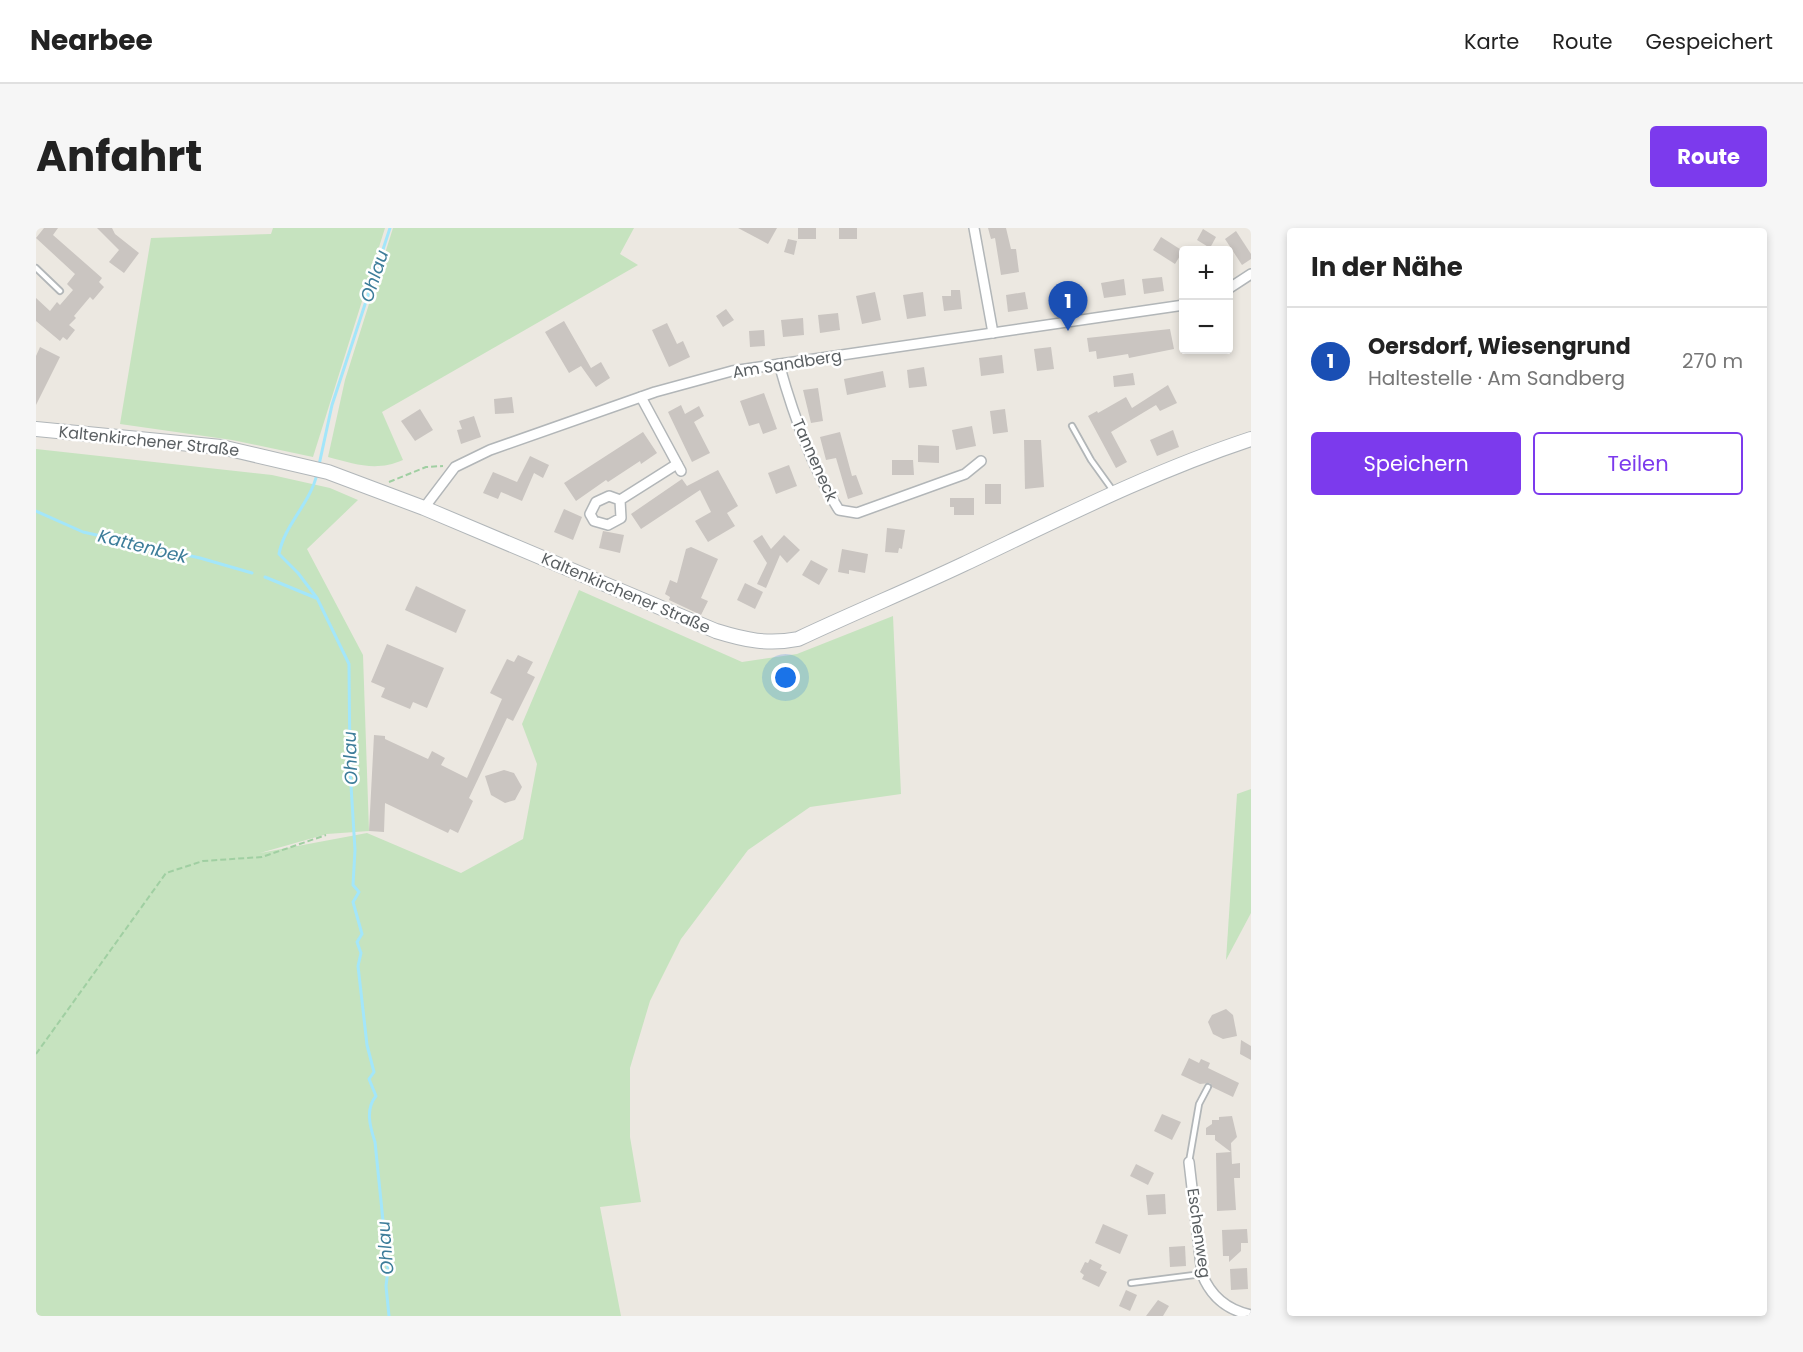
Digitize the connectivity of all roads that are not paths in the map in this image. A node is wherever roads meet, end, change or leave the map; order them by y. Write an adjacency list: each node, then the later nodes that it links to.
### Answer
1 (974, 228): 7 (street)
2 (36, 268): 5 (lane)
3 (1251, 274): 4 (street)
4 (1233, 286)
5 (60, 291)
6 (1179, 306): 7 (street, Am Sandberg)
7 (993, 333): 8 (street, Am Sandberg)
8 (779, 364): 9 (street, Am Sandberg); 13 (street, Tanneneck)
9 (640, 397): 15 (street); 16 (street, Am Sandberg)
10 (1072, 426): 14 (lane)
11 (36, 429): 16 (main road, Kaltenkirchener Straße)
12 (1251, 439): 14 (main road, Kaltenkirchener Straße)
13 (981, 461)
14 (1114, 492): 16 (main road, Kaltenkirchener Straße)
15 (620, 500)
16 (424, 508)
17 (1208, 1087): 18 (lane)
18 (1189, 1162): 19 (street, Eschenweg)
19 (1202, 1274): 20 (lane); 21 (street, Eschenweg)
20 (1131, 1283)
21 (1251, 1315)

